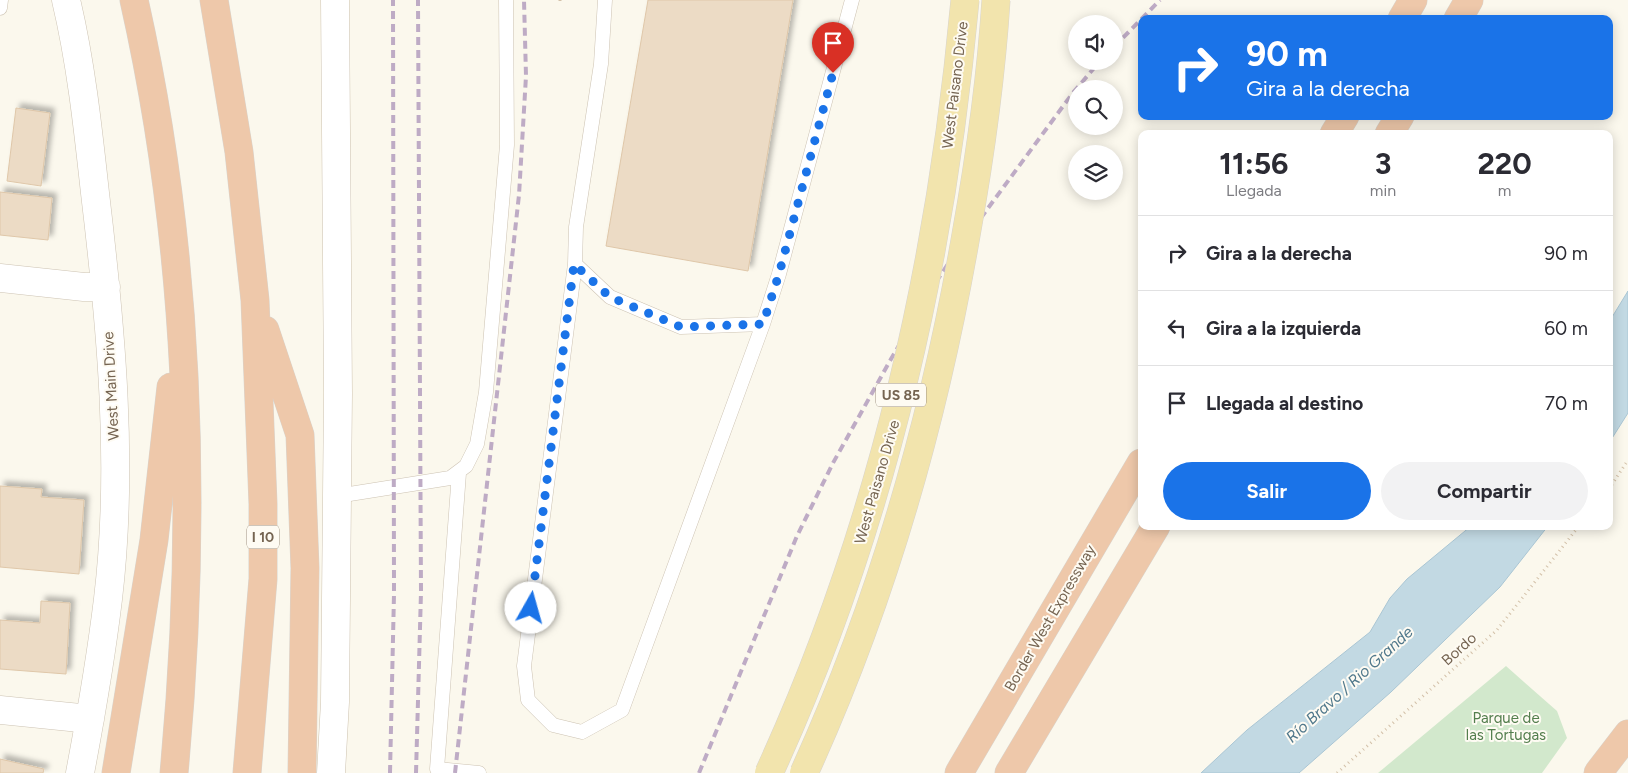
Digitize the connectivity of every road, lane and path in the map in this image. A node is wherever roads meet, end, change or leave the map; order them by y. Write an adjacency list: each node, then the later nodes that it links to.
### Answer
1 (1, 0): 15 (lane)
2 (66, 0): 20 (street, West Main Drive)
3 (134, 0): 22 (highway)
4 (214, 0): 21 (highway, I 10)
5 (335, 0): 28 (street)
6 (506, 0): 26 (lane)
7 (560, 0): 14 (path)
8 (605, 0): 18 (lane)
9 (852, 0): 23 (lane)
10 (965, 0): 41 (main road, West Paisano Drive / US 85, bridge)
11 (996, 0): 42 (main road, West Paisano Drive / US 85, bridge)
12 (1413, 0): 16 (highway)
13 (1469, 0): 17 (highway)
14 (560, 5)
15 (0, 8)
16 (1404, 15)
17 (1460, 15)
18 (574, 264): 23 (lane); 23 (lane)
19 (0, 278): 20 (street)
20 (106, 287): 32 (street, West Main Drive)
21 (254, 300): 37 (highway, I 10); 38 (highway)
22 (179, 310): 35 (highway); 36 (highway)
23 (763, 324)
24 (1628, 460): 27 (path)
25 (1138, 468): 43 (highway, Border West Expressway)
26 (459, 473): 28 (lane); 40 (lane)
27 (1613, 483)
28 (337, 496): 39 (street)
29 (1154, 530): 44 (highway)
30 (1576, 530): 45 (path, Bordo)
31 (0, 710): 32 (street)
32 (90, 719): 34 (street, West Main Drive)
33 (1628, 734): 46 (highway)
34 (80, 773)
35 (116, 773)
36 (174, 773)
37 (247, 773)
38 (302, 773)
39 (332, 773)
40 (478, 773)
41 (770, 773)
42 (804, 773)
43 (959, 773)
44 (1009, 773)
45 (1337, 773)
46 (1598, 773)

